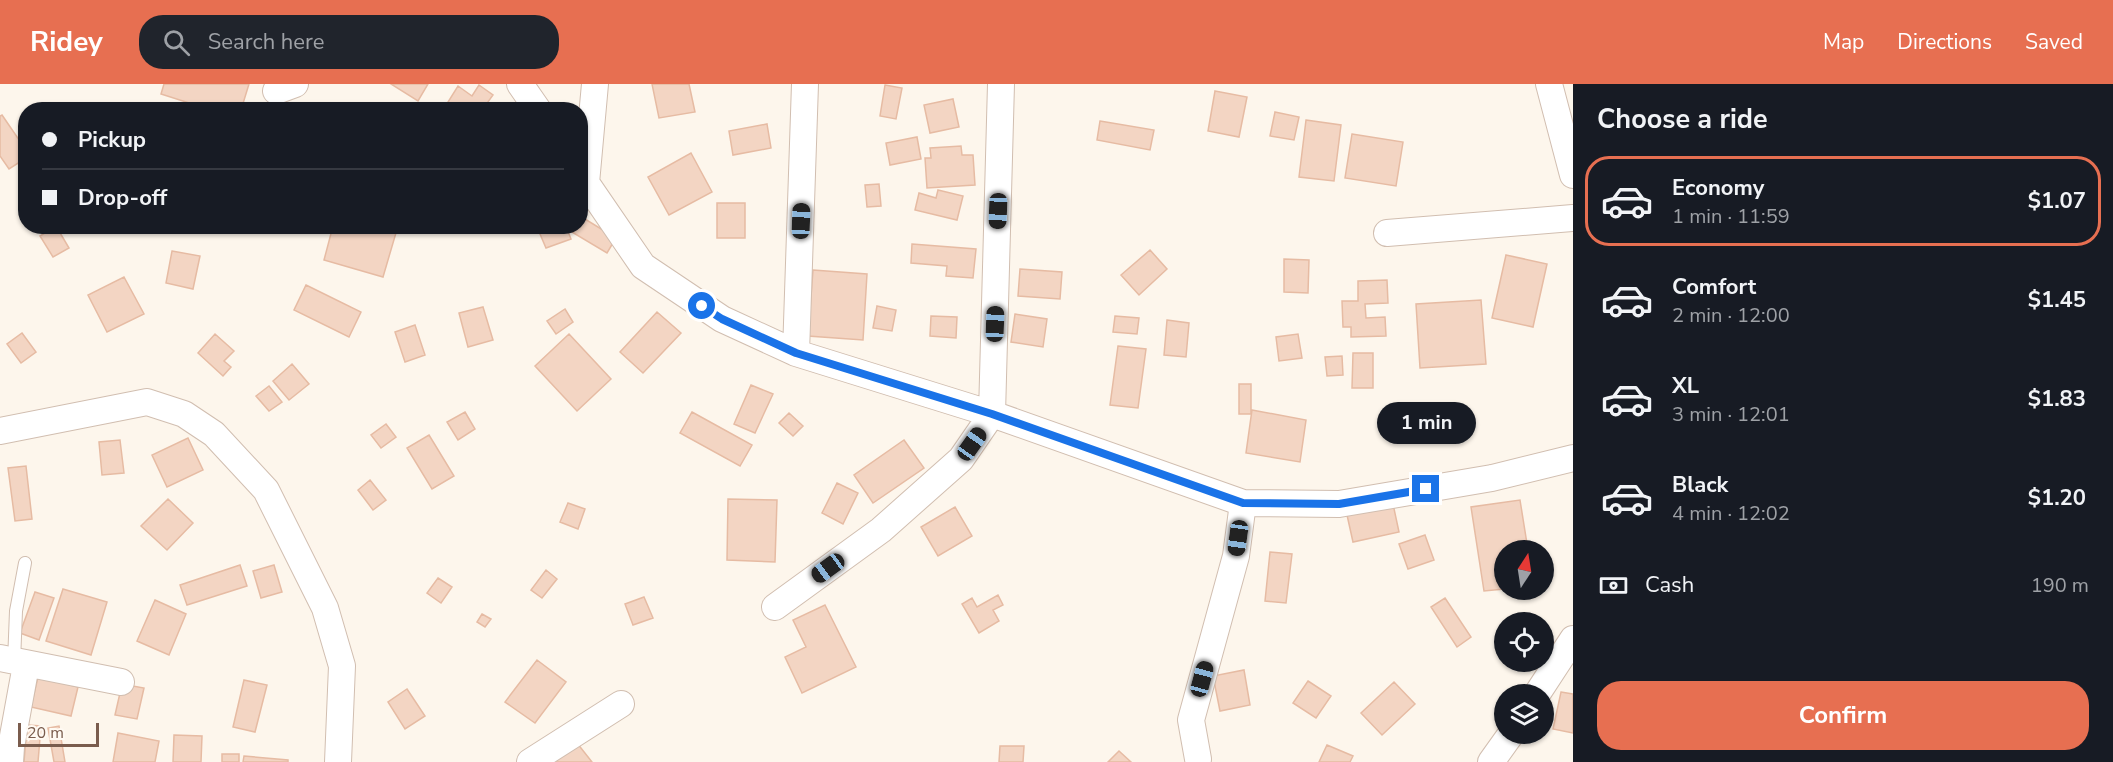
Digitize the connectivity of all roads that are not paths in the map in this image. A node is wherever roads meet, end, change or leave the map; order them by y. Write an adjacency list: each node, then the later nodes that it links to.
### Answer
1 (520, 84): 6 (street)
2 (596, 84): 7 (street)
3 (806, 84): 12 (street)
4 (1001, 84): 13 (street)
5 (1549, 84): 8 (street)
6 (532, 102)
7 (588, 142)
8 (1573, 175)
9 (588, 186): 12 (street)
10 (1573, 218): 11 (street)
11 (1387, 233)
12 (796, 353): 13 (street)
13 (992, 414): 16 (street); 18 (street)
14 (0, 431): 27 (street)
15 (1573, 458): 16 (street)
16 (1243, 503): 25 (street)
17 (25, 563): 20 (lane)
18 (775, 607)
19 (1571, 647): 22 (street)
20 (13, 662): 21 (street); 26 (street)
21 (121, 682)
22 (1545, 684)
23 (621, 704): 28 (street)
24 (1503, 744): 29 (street)
25 (1198, 759)
26 (10, 762)
27 (338, 762)
28 (530, 762)
29 (1491, 762)

